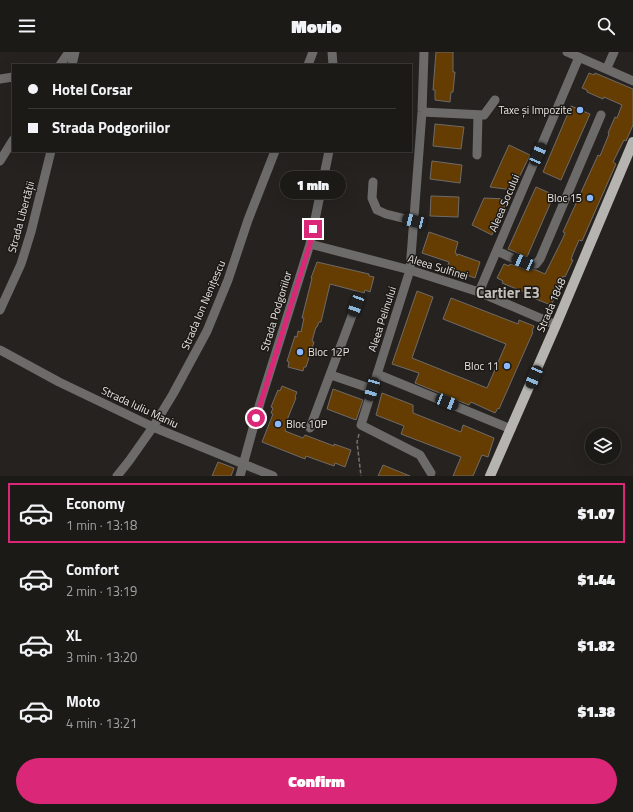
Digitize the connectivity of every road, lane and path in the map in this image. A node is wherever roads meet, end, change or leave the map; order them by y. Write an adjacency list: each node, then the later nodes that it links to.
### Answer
1 (68, 52): 9 (street)
2 (75, 52): 10 (street)
3 (313, 52): 11 (street)
4 (332, 52): 12 (street)
5 (424, 52): 18 (street, Aleea Pelinului)
6 (567, 52): 8 (street)
7 (614, 52): 13 (street)
8 (579, 57): 13 (street); 31 (street, Aleea Socului)
9 (61, 64)
10 (72, 64)
11 (308, 64)
12 (333, 64)
13 (607, 68): 16 (street)
14 (12, 77): 15 (street)
15 (0, 79)
16 (633, 81)
17 (495, 100): 19 (street)
18 (422, 112): 19 (street); 29 (street, Aleea Pelinului)
19 (478, 115): 26 (street)
20 (601, 115): 31 (street)
21 (633, 142): 36 (main road, Strada 1848)
22 (7, 147): 27 (street)
23 (51, 152): 35 (street, Strada Libertății)
24 (275, 152): 42 (street, Strada Ion Nenițescu)
25 (329, 152): 30 (street, Strada Podgoriilor)
26 (477, 155)
27 (0, 161)
28 (373, 182): 29 (street)
29 (414, 221): 32 (street, Aleea Pelinului)
30 (310, 244): 32 (street, Aleea Sulfinei); 45 (street, Strada Podgoriilor)
31 (497, 251): 33 (street, Aleea Socului)
32 (410, 270): 33 (street, Aleea Sulfinei); 38 (street, Aleea Pelinului)
33 (479, 292): 36 (street, Aleea Sulfinei)
34 (356, 305): 39 (street)
35 (0, 310)
36 (556, 325): 44 (main road, Strada 1848)
37 (0, 350): 42 (street, Strada Iuliu Maniu)
38 (377, 374): 40 (street, Aleea Pelinului); 44 (street)
39 (331, 375): 40 (street); 43 (street)
40 (372, 389): 41 (street, Aleea Pelinului)
41 (361, 424): 46 (street); 50 (path)
42 (153, 427): 45 (street, Strada Iuliu Maniu); 47 (street, Strada Ion Nenițescu)
43 (310, 428)
44 (511, 429): 51 (main road, Strada 1848)
45 (244, 464): 48 (street, Strada Podgoriilor); 49 (street, Strada Iuliu Maniu)
46 (431, 473)
47 (117, 476)
48 (240, 476)
49 (273, 476)
50 (361, 476)
51 (490, 476)

